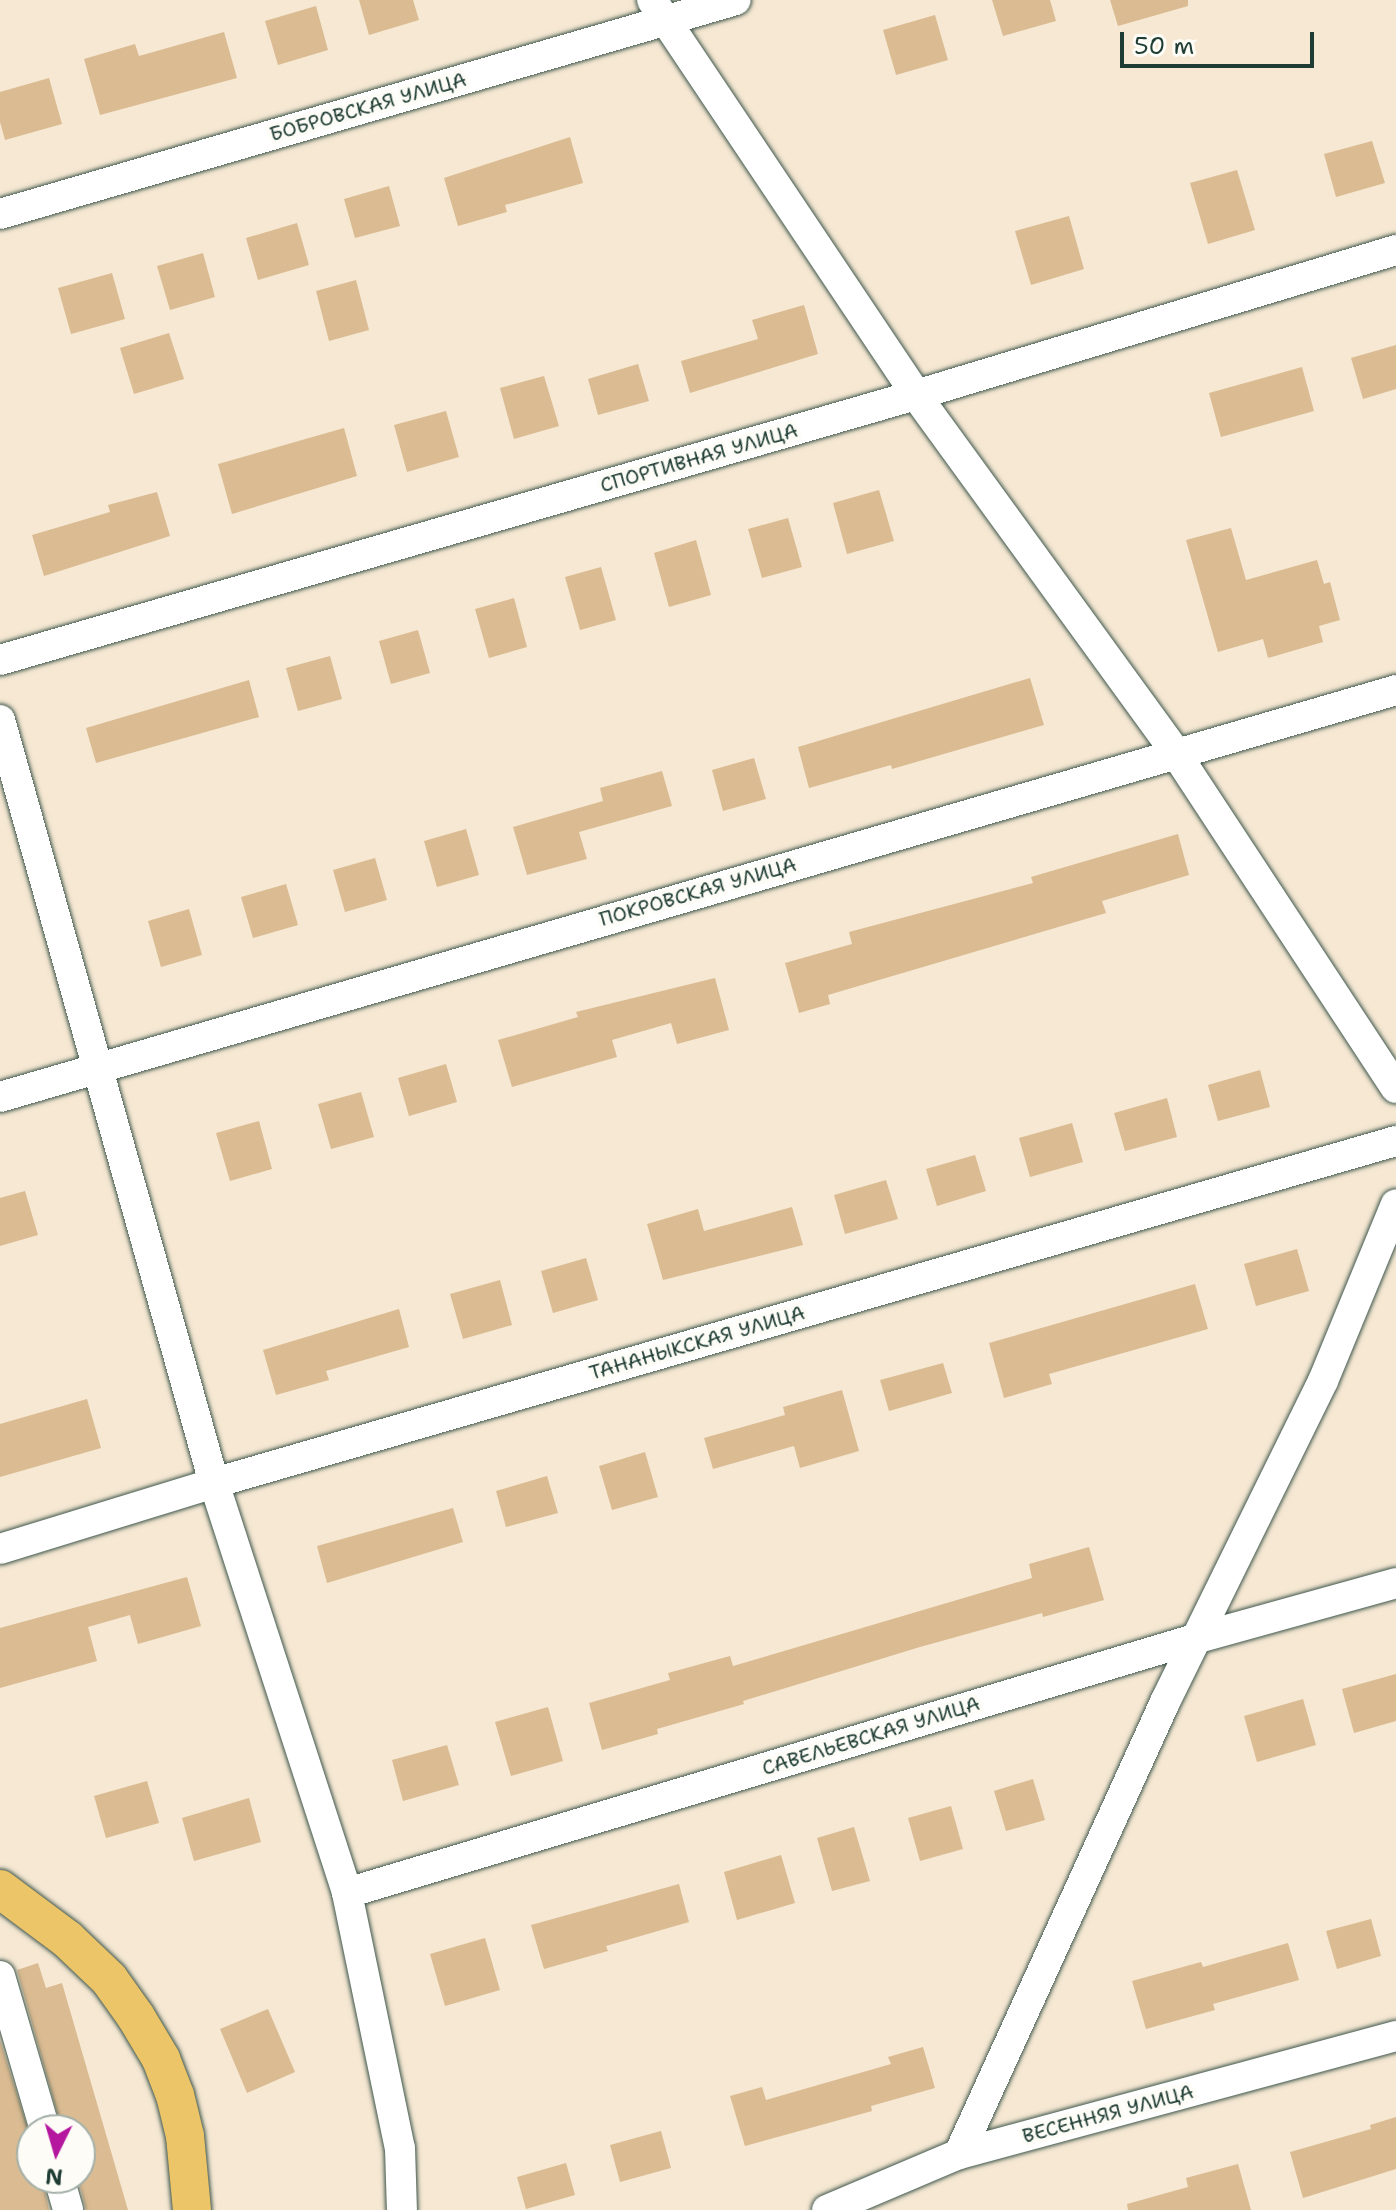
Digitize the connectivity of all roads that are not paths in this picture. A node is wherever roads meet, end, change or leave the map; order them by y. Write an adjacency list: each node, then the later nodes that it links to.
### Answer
1 (736, 0): 2 (street, БОБРОВСКАЯ УЛИЦА)
2 (659, 10): 3 (street, БОБРОВСКАЯ УЛИЦА); 5 (street)
3 (0, 214)
4 (1396, 250): 5 (street, СПОРТИВНАЯ УЛИЦА)
5 (916, 395): 6 (street, СПОРТИВНАЯ УЛИЦА); 9 (street)
6 (0, 660)
7 (1396, 690): 9 (street, ПОКРОВСКАЯ УЛИЦА)
8 (0, 720): 10 (street)
9 (1175, 752): 10 (street, ПОКРОВСКАЯ УЛИЦА); 11 (street)
10 (100, 1067): 12 (street, ПОКРОВСКАЯ УЛИЦА); 15 (street)
11 (1396, 1088)
12 (0, 1097)
13 (1396, 1141): 15 (street, ТАНАНЫКСКАЯ УЛИЦА)
14 (1396, 1204): 18 (street)
15 (214, 1483): 16 (street, ТАНАНЫКСКАЯ УЛИЦА); 20 (street)
16 (0, 1549)
17 (1396, 1583): 18 (street, САВЕЛЬЕВСКАЯ УЛИЦА)
18 (1198, 1638): 20 (street, САВЕЛЬЕВСКАЯ УЛИЦА); 24 (street)
19 (0, 1889): 25 (main road)
20 (347, 1893): 26 (street)
21 (0, 1976): 23 (street)
22 (1396, 2036): 24 (street, ВЕСЕННЯЯ УЛИЦА)
23 (40, 2114)
24 (959, 2154): 27 (street, ВЕСЕННЯЯ УЛИЦА)
25 (192, 2210)
26 (402, 2210)
27 (827, 2210)

